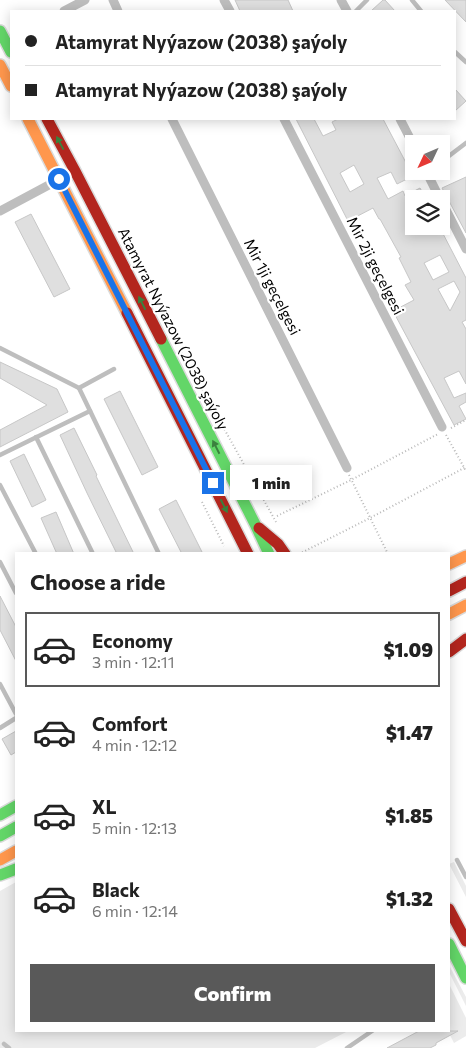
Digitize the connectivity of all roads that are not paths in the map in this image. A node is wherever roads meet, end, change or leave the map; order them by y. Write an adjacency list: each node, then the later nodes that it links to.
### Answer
1 (367, 0): 5 (lane)
2 (412, 0): 6 (lane)
3 (81, 1): 4 (street)
4 (66, 10)
5 (357, 10)
6 (421, 10)
7 (0, 31): 8 (main road)
8 (7, 45)
9 (456, 53): 10 (lane)
10 (466, 62)
11 (0, 65): 12 (main road)
12 (10, 84)
13 (29, 120): 22 (main road)
14 (48, 120): 21 (main road, Atamyrat Nyýazow (2038) şaýoly, one-way to 14)
15 (173, 120): 33 (street, Mir 1ji geçelgesi)
16 (285, 120): 30 (street, Mir 2ji geçelgesi)
17 (401, 120): 18 (street)
18 (408, 135)
19 (466, 143): 20 (lane)
20 (450, 155)
21 (75, 170): 22 (street); 35 (main road, Atamyrat Nyýazow (2038) şaýoly, one-way to 21)
22 (59, 179): 23 (street); 39 (main road, one-way to 39)
23 (0, 211)
24 (450, 218): 25 (street)
25 (466, 249)
26 (0, 348): 28 (lane)
27 (114, 369): 28 (lane)
28 (79, 388): 29 (lane)
29 (90, 411): 31 (lane); 38 (lane)
30 (443, 429)
31 (36, 437): 32 (lane); 37 (lane)
32 (0, 455)
33 (347, 468)
34 (0, 485): 36 (lane)
35 (255, 524): 40 (main road, Atamyrat Nyýazow (2038) şaýoly); 41 (main road)
36 (35, 552)
37 (92, 552)
38 (158, 552)
39 (247, 552)
40 (268, 552)
41 (284, 552)
42 (466, 556): 44 (main road)
43 (0, 562): 46 (lane)
44 (450, 564)
45 (466, 582): 47 (main road)
46 (15, 590)
47 (450, 591)
48 (466, 605): 49 (main road)
49 (450, 613)
50 (466, 639): 51 (main road)
51 (450, 651)
52 (0, 684): 53 (lane)
53 (15, 712)
54 (15, 719): 55 (lane)
55 (0, 728)
56 (15, 807): 57 (main road)
57 (0, 815)
58 (15, 828): 59 (main road)
59 (0, 836)
60 (15, 852): 61 (main road)
61 (0, 860)
62 (457, 860): 65 (lane)
63 (15, 869): 64 (main road)
64 (0, 875)
65 (466, 877)
66 (450, 911): 67 (main road)
67 (466, 941)
68 (450, 946): 69 (main road)
69 (465, 975)
70 (371, 1032): 73 (lane)
71 (4, 1044): 72 (lane)
72 (9, 1048)
73 (347, 1048)

